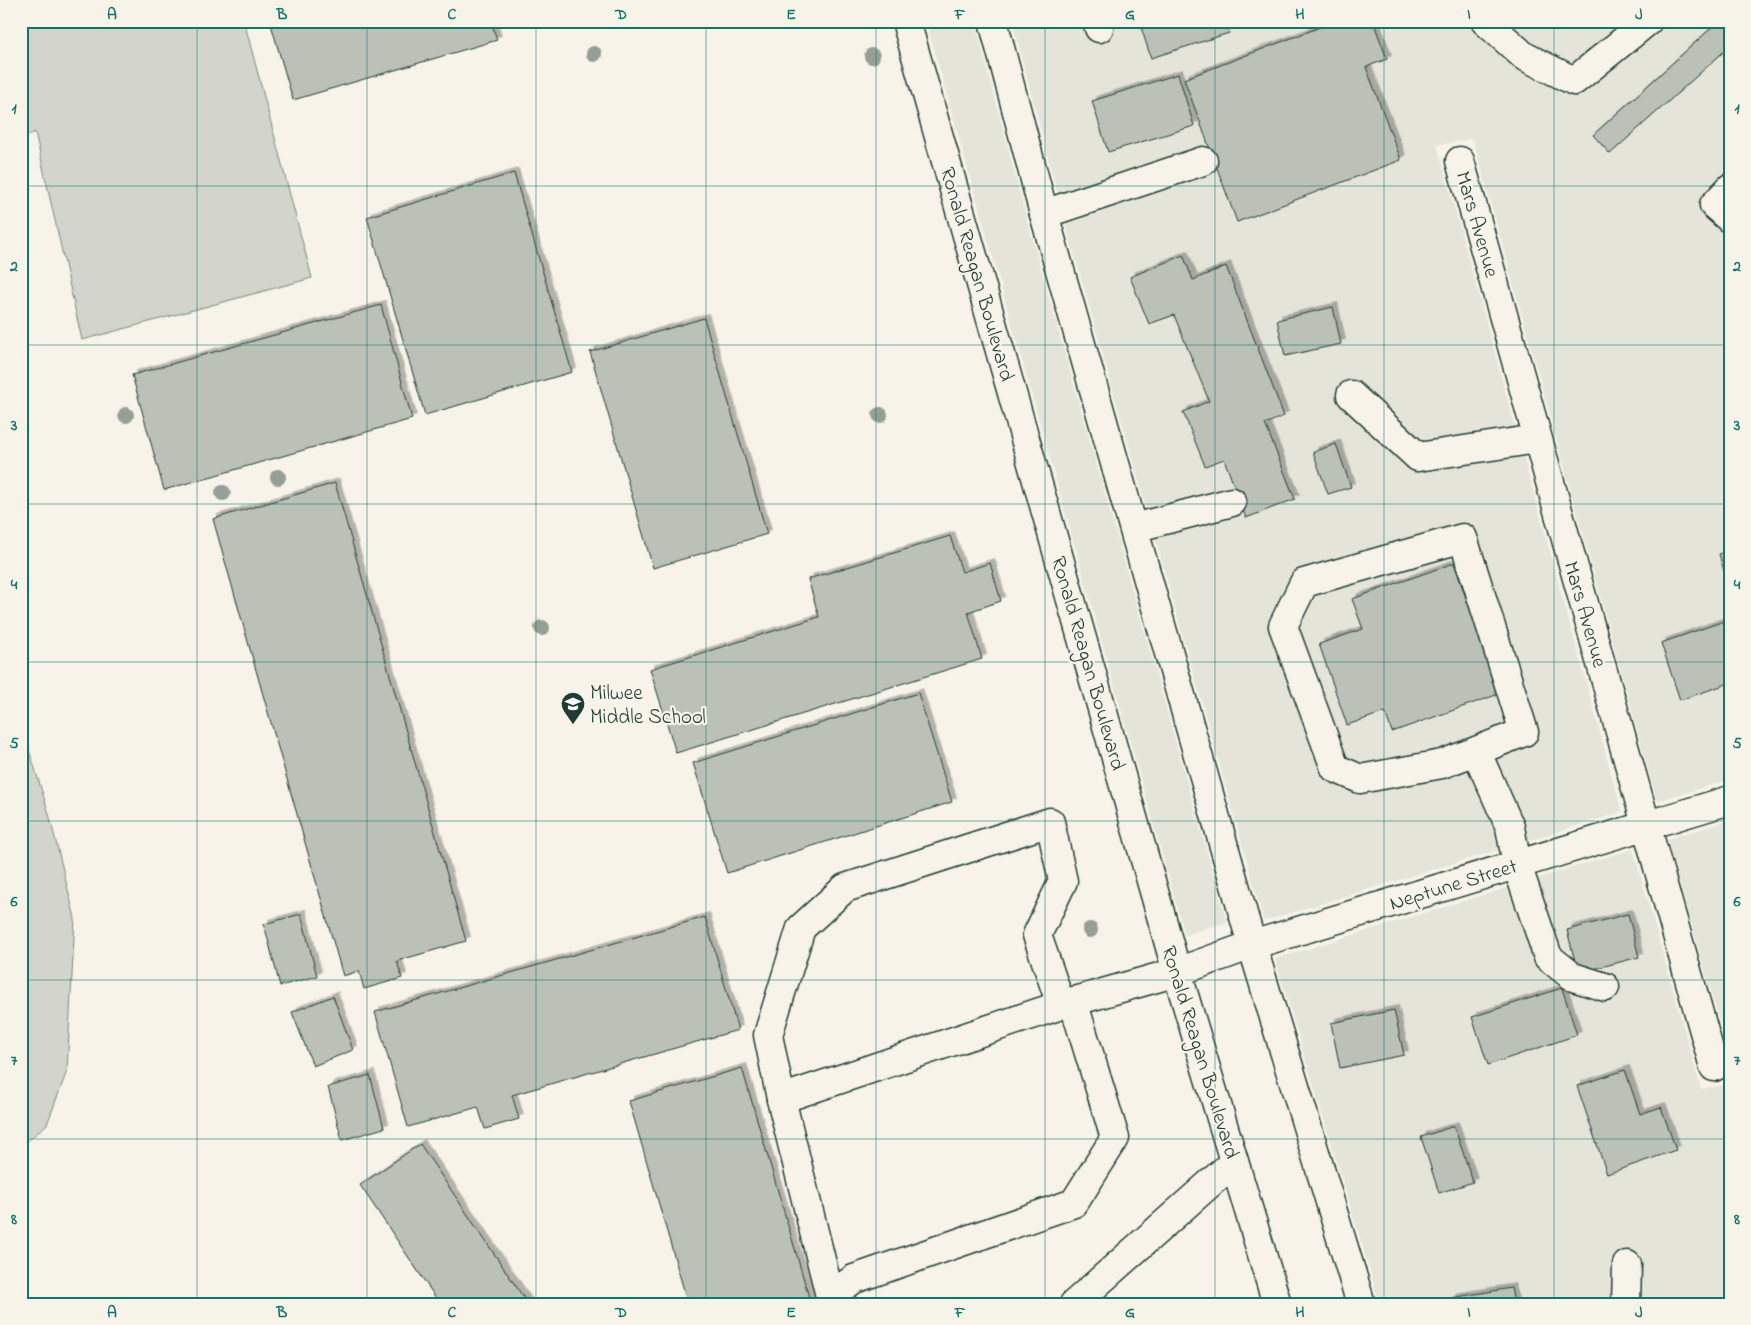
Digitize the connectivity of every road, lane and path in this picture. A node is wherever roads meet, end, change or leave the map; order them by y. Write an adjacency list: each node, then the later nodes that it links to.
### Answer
1 (906, 21): 19 (main road, Ronald Reagan Boulevard)
2 (993, 21): 8 (main road)
3 (1485, 21): 4 (main road)
4 (1648, 21)
5 (1203, 161): 8 (main road)
6 (1460, 161): 11 (main road, Mars Avenue)
7 (1730, 188): 9 (main road)
8 (1044, 214): 13 (main road)
9 (1730, 219)
10 (1352, 395): 11 (main road)
11 (1538, 438): 16 (main road, Mars Avenue)
12 (1232, 502): 13 (main road)
13 (1134, 528): 18 (main road)
14 (1476, 751): 14 (main road); 17 (main road)
15 (1730, 800): 16 (main road, Neptune Street)
16 (1645, 825): 17 (main road, Neptune Street); 22 (main road, Mars Avenue)
17 (1517, 865): 18 (main road, Neptune Street); 20 (main road)
18 (1252, 946): 19 (main road, Neptune Street); 28 (main road)
19 (1177, 972): 21 (main road, Neptune Street); 24 (main road, Ronald Reagan Boulevard)
20 (1605, 987)
21 (1067, 1003): 23 (main road, Neptune Street); 23 (main road); 23 (main road)
22 (1714, 1067)
23 (781, 1099)
24 (1234, 1162): 26 (main road); 27 (main road, Ronald Reagan Boulevard)
25 (1627, 1265): 29 (main road)
26 (1074, 1304)
27 (1277, 1304)
28 (1361, 1304)
29 (1626, 1304)

